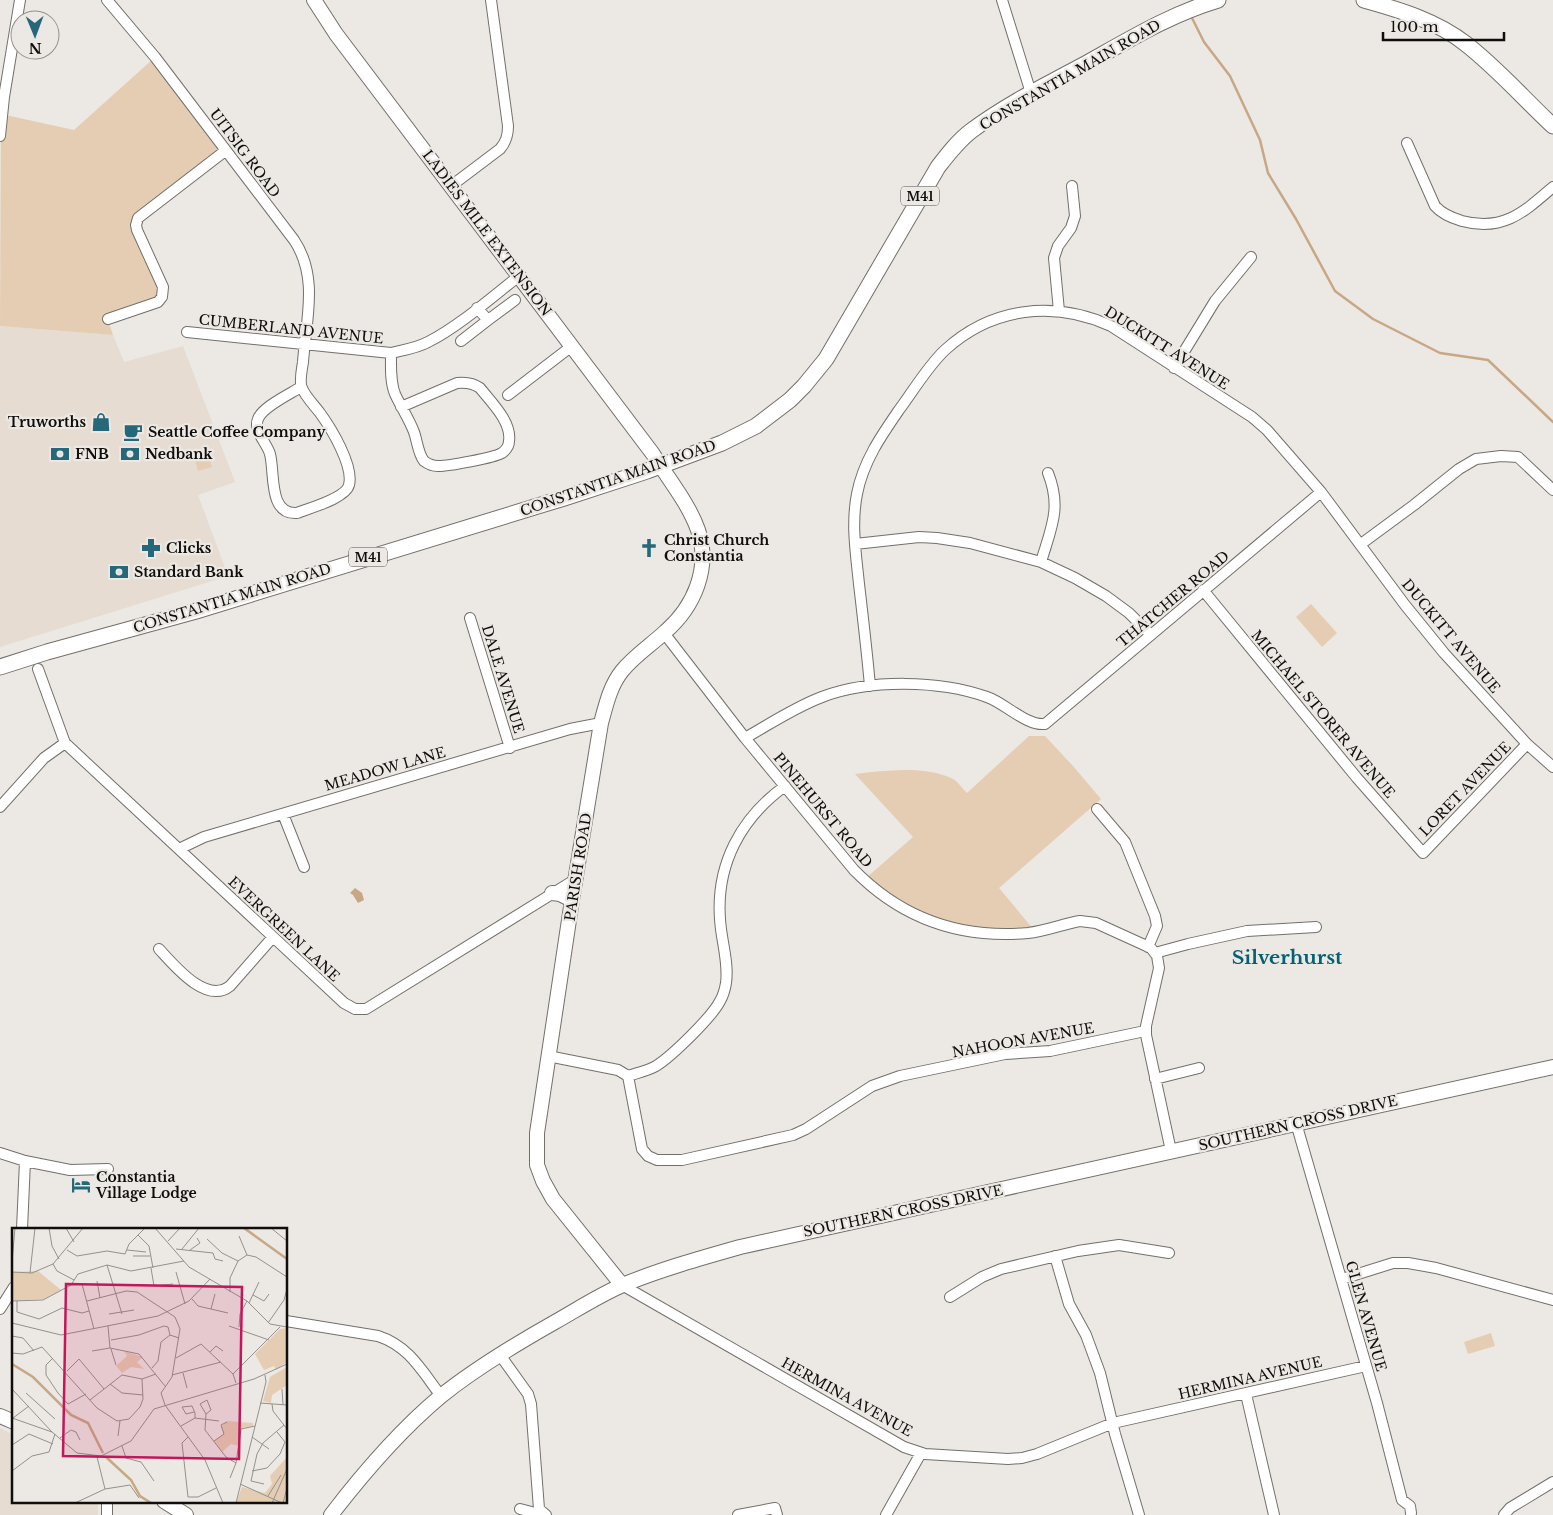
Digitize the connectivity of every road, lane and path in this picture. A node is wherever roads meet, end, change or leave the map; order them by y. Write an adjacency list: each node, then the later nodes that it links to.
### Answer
1 (20, 0): 10 (street)
2 (107, 0): 12 (street, UITSIG ROAD)
3 (314, 0): 13 (street, LADIES MILE EXTENSION)
4 (491, 0): 13 (street)
5 (1002, 0): 8 (street)
6 (1218, 0): 8 (main road, CONSTANTIA MAIN ROAD / M41)
7 (1364, 0): 9 (main road)
8 (1031, 93): 32 (main road, CONSTANTIA MAIN ROAD / M41)
9 (1553, 126)
10 (0, 136)
11 (1407, 142): 15 (street)
12 (225, 151): 21 (street); 25 (street, UITSIG ROAD)
13 (451, 186): 17 (street, LADIES MILE EXTENSION)
14 (1072, 186): 20 (street)
15 (1553, 186)
16 (1250, 257): 28 (street)
17 (519, 276): 19 (street, CUMBERLAND AVENUE); 26 (street, LADIES MILE EXTENSION)
18 (515, 300): 22 (street)
19 (477, 308): 22 (street); 27 (street, CUMBERLAND AVENUE)
20 (1059, 311): 28 (street, DUCKITT AVENUE); 36 (street, DUCKITT AVENUE)
21 (108, 319)
22 (488, 320): 24 (street)
23 (187, 332): 25 (street, CUMBERLAND AVENUE)
24 (461, 341)
25 (305, 344): 27 (street, CUMBERLAND AVENUE); 29 (street, UITSIG ROAD)
26 (572, 346): 30 (street); 32 (street, LADIES MILE EXTENSION)
27 (391, 353): 31 (street)
28 (1174, 368): 35 (street, DUCKITT AVENUE)
29 (301, 387): 29 (street)
30 (508, 395)
31 (402, 407): 31 (street)
32 (660, 466): 41 (street, PARISH ROAD); 43 (main road, CONSTANTIA MAIN ROAD / M41)
33 (1048, 473): 38 (street)
34 (1553, 490): 37 (street)
35 (1321, 492): 37 (street, DUCKITT AVENUE); 39 (street, THATCHER ROAD)
36 (855, 544): 38 (street); 45 (street, DUCKITT AVENUE)
37 (1361, 544): 49 (street, DUCKITT AVENUE)
38 (1041, 562): 42 (street)
39 (1203, 590): 42 (street, THATCHER ROAD); 57 (street, MICHAEL STORER AVENUE)
40 (470, 618): 50 (street, DALE AVENUE)
41 (664, 633): 46 (street, PARISH ROAD); 47 (street, PINEHURST ROAD)
42 (1151, 635): 45 (street, THATCHER ROAD)
43 (0, 667)
44 (38, 669): 48 (street, EVERGREEN LANE)
45 (870, 686): 47 (street)
46 (602, 723): 50 (street, MEADOW LANE); 59 (street, PARISH ROAD)
47 (745, 738): 52 (street, PINEHURST ROAD)
48 (65, 743): 53 (street); 56 (street, EVERGREEN LANE)
49 (1527, 744): 51 (street, DUCKITT AVENUE); 57 (street, LORET AVENUE)
50 (510, 748): 55 (street, MEADOW LANE)
51 (1553, 767)
52 (785, 786): 65 (street, PINEHURST ROAD); 70 (street)
53 (0, 807)
54 (1097, 809): 65 (street)
55 (283, 814): 56 (street, MEADOW LANE); 58 (street)
56 (179, 849): 63 (street, EVERGREEN LANE)
57 (1422, 853)
58 (304, 867)
59 (576, 878): 60 (street, EVERGREEN LANE); 61 (street, PARISH ROAD)
60 (552, 893): 61 (street); 63 (street, EVERGREEN LANE)
61 (572, 900): 67 (street, PARISH ROAD)
62 (1316, 927): 65 (street)
63 (273, 937): 64 (street)
64 (159, 949)
65 (1152, 950): 66 (street)
66 (1145, 1031): 70 (street, NAHOON AVENUE); 71 (street)
67 (548, 1056): 70 (street); 81 (street, PARISH ROAD)
68 (1553, 1066): 72 (street, SOUTHERN CROSS DRIVE)
69 (1199, 1068): 71 (street)
70 (628, 1076)
71 (1155, 1079): 73 (street)
72 (1296, 1123): 73 (street, SOUTHERN CROSS DRIVE); 80 (street, GLEN AVENUE)
73 (1171, 1151): 81 (street, SOUTHERN CROSS DRIVE)
74 (0, 1153): 75 (street)
75 (25, 1161): 76 (street); 77 (street)
76 (108, 1169)
77 (22, 1228)
78 (1170, 1253): 79 (street)
79 (1056, 1256): 83 (street); 93 (street)
80 (1342, 1279): 84 (street); 88 (street, GLEN AVENUE)
81 (622, 1285): 87 (street, SOUTHERN CROSS DRIVE); 94 (street, HERMINA AVENUE)
82 (12, 1290): 85 (street)
83 (950, 1297)
84 (1553, 1300)
85 (0, 1309)
86 (288, 1321): 90 (street)
87 (500, 1355): 90 (street, SOUTHERN CROSS DRIVE); 103 (street)
88 (1366, 1366): 89 (street, HERMINA AVENUE); 99 (street, GLEN AVENUE)
89 (1246, 1394): 93 (street, HERMINA AVENUE); 108 (street)
90 (442, 1396): 102 (street, SOUTHERN CROSS DRIVE)
91 (0, 1416): 92 (street)
92 (12, 1421)
93 (1113, 1423): 94 (street, HERMINA AVENUE); 107 (street)
94 (921, 1452): 106 (street)
95 (1553, 1482): 109 (street)
96 (107, 1502): 100 (street)
97 (166, 1502): 101 (street)
98 (520, 1509): 103 (street)
99 (1411, 1512)
100 (107, 1515)
101 (186, 1515)
102 (331, 1515)
103 (545, 1515)
104 (738, 1515): 105 (street)
105 (777, 1515)
106 (886, 1515)
107 (1140, 1515)
108 (1274, 1515)
109 (1504, 1515)

